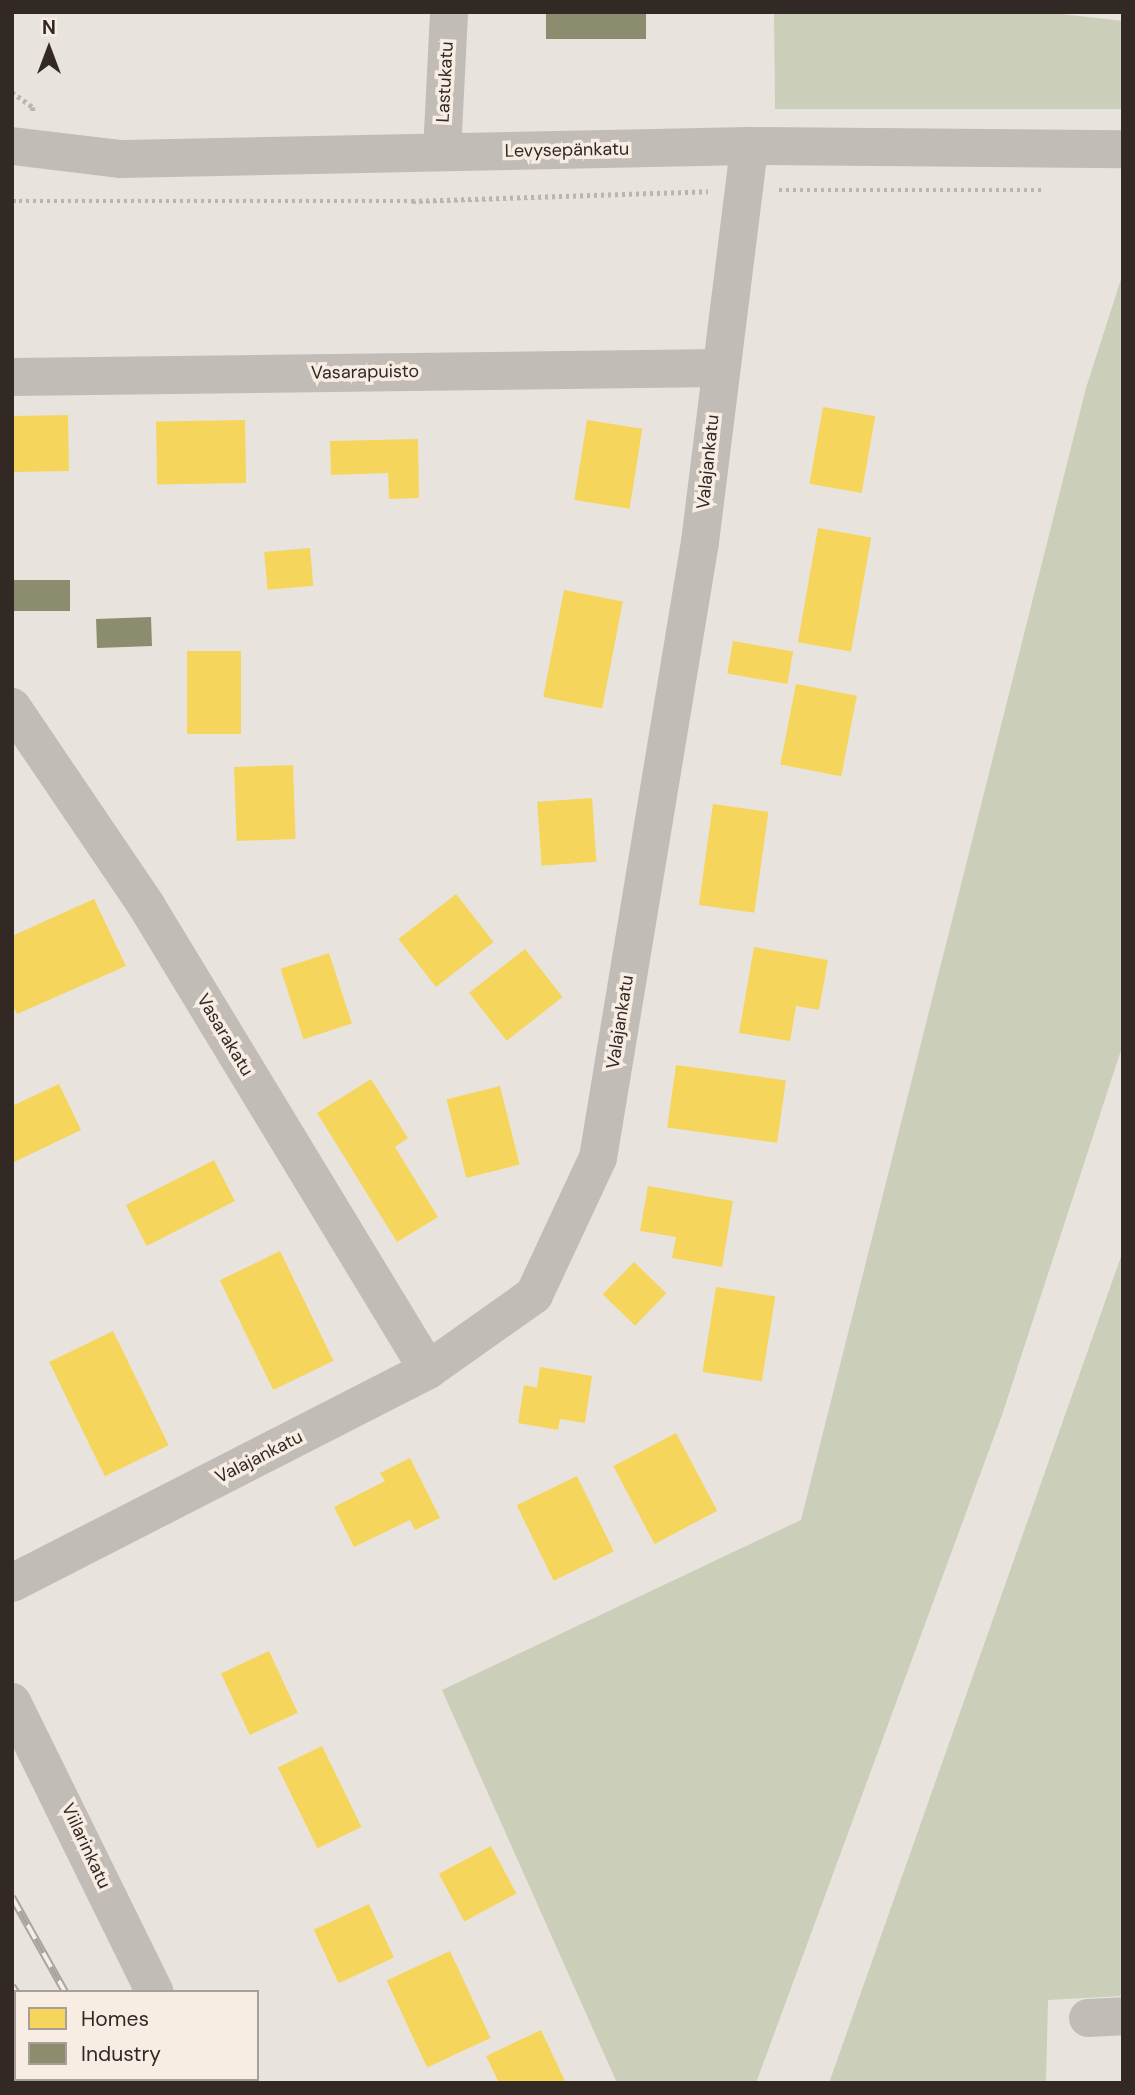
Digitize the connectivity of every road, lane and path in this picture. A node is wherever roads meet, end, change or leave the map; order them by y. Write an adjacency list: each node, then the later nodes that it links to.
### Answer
1 (449, 12): 5 (street, Lastukatu)
2 (12, 146): 5 (street, Levysepänkatu)
3 (749, 146): 4 (street, Levysepänkatu); 5 (street, Levysepänkatu); 6 (street, Valajankatu)
4 (1123, 149)
5 (442, 152)
6 (744, 190): 7 (path); 8 (path); 9 (street, Valajankatu)
7 (1055, 190)
8 (12, 201)
9 (719, 368): 10 (street, Vasarapuisto); 12 (street, Valajankatu)
10 (12, 377)
11 (12, 707): 12 (street, Vasarakatu)
12 (428, 1370): 13 (street, Valajankatu)
13 (12, 1583)
14 (12, 1702): 15 (street, Viilarinkatu)
15 (154, 1990)

